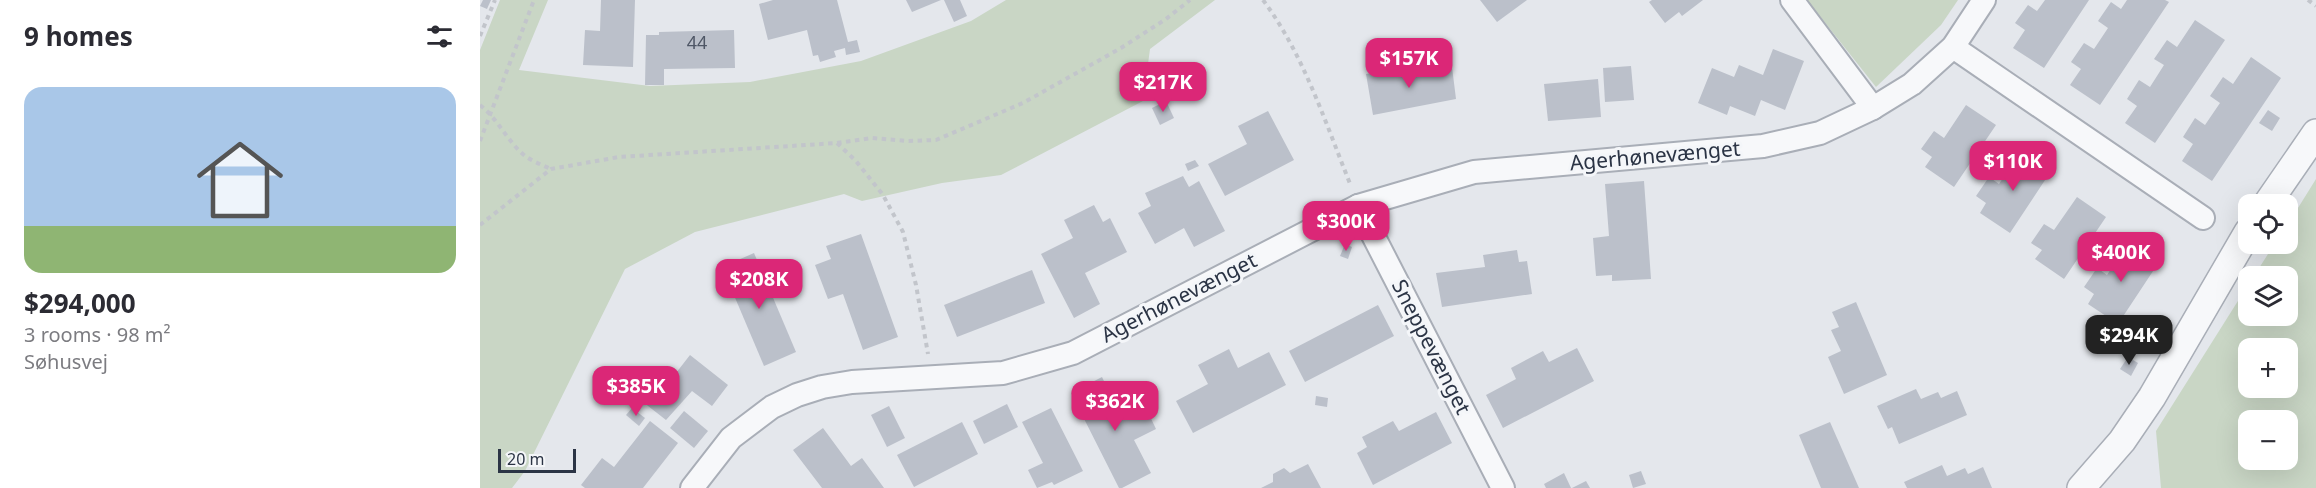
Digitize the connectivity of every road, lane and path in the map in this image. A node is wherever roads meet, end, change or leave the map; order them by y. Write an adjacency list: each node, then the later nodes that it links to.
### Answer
1 (495, 0): 9 (path)
2 (534, 0): 13 (path)
3 (1190, 0): 16 (path)
4 (1263, 0): 19 (path)
5 (1792, 0): 12 (street)
6 (1984, 0): 10 (street, Agerhønevænget)
7 (2308, 0): 8 (path)
8 (2316, 6)
9 (480, 36)
10 (1953, 47): 12 (street, Agerhønevænget); 20 (street)
11 (480, 105): 13 (path)
12 (1874, 108): 19 (street, Agerhønevænget)
13 (491, 113): 15 (path); 17 (path)
14 (2316, 133): 18 (street)
15 (480, 141)
16 (837, 143): 17 (path); 23 (path)
17 (551, 169): 21 (path)
18 (2274, 194)
19 (1358, 206): 23 (street, Agerhønevænget); 25 (street, Sneppevænget)
20 (2203, 218)
21 (480, 225)
22 (2238, 249): 26 (street)
23 (933, 378): 24 (street, Agerhønevænget)
24 (692, 488)
25 (1503, 488)
26 (2081, 488)

